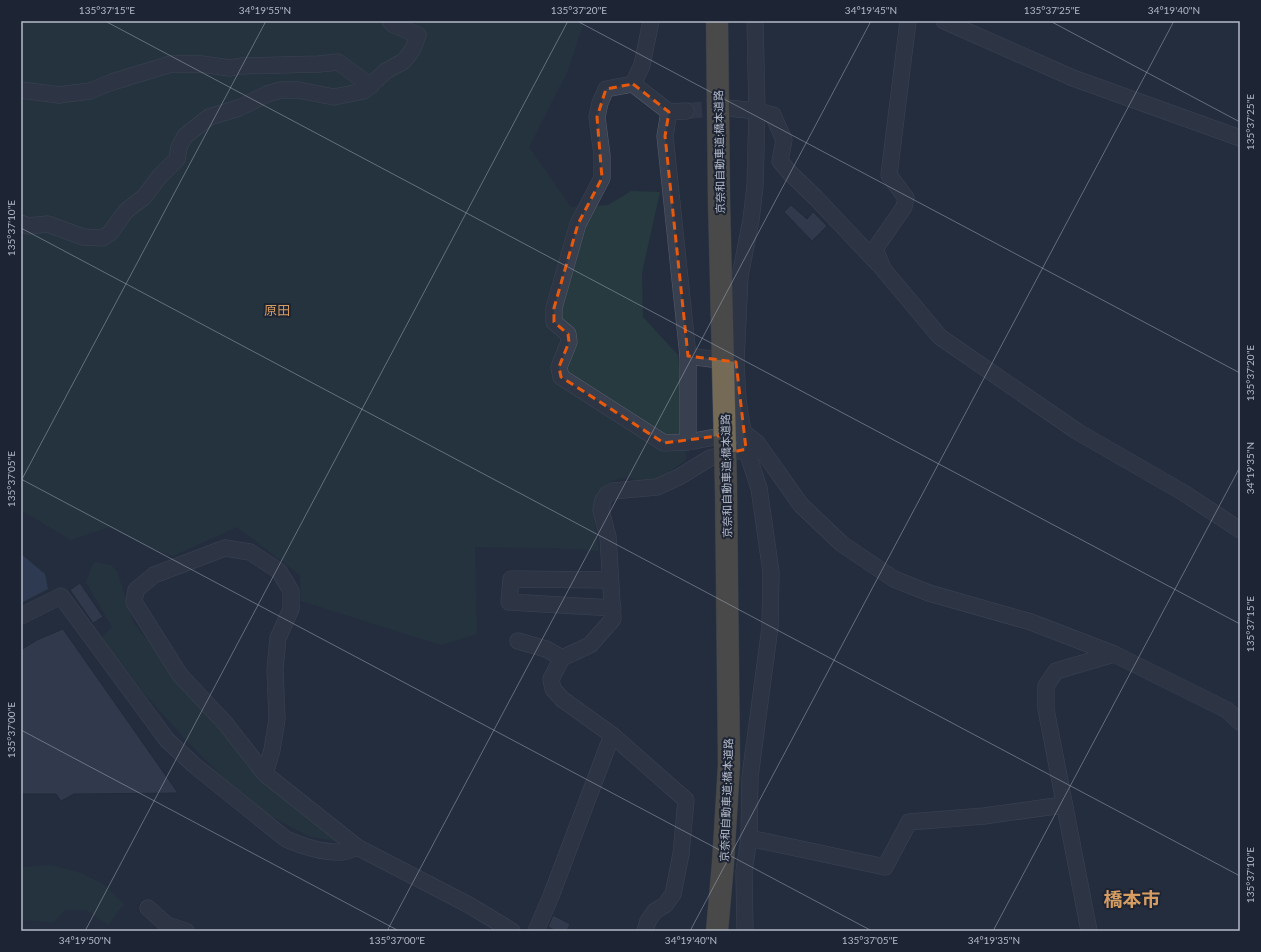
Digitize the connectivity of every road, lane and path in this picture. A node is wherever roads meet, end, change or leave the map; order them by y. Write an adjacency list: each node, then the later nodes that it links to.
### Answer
1 (390, 21): 8 (street)
2 (651, 21): 7 (street)
3 (717, 21): 40 (highway, 京奈和自動車道;橋本道路, bridge)
4 (755, 21): 12 (street)
5 (908, 21): 16 (street)
6 (944, 21): 14 (street)
7 (633, 84): 13 (street); 20 (street)
8 (371, 86): 9 (street); 15 (street)
9 (21, 90)
10 (727, 108): 12 (street)
11 (686, 111): 13 (street)
12 (757, 111): 16 (street); 18 (street)
13 (669, 112): 17 (street)
14 (1240, 138)
15 (21, 223)
16 (884, 269): 22 (street)
17 (688, 356): 18 (street); 20 (street)
18 (736, 362): 19 (street)
19 (743, 432): 20 (street); 21 (street)
20 (688, 442)
21 (752, 446): 23 (street); 27 (street); 33 (street)
22 (1240, 530)
23 (610, 580): 24 (street); 24 (street)
24 (613, 608): 28 (street)
25 (21, 616): 34 (street)
26 (518, 641): 28 (street)
27 (1114, 654): 29 (street); 32 (street)
28 (562, 658): 30 (street)
29 (1240, 722)
30 (612, 735): 38 (street); 39 (street)
31 (265, 774): 31 (street); 34 (street)
32 (1063, 805): 33 (street); 42 (street)
33 (749, 838): 41 (street)
34 (357, 847): 37 (street)
35 (148, 908): 36 (street)
36 (186, 931)
37 (512, 931)
38 (536, 931)
39 (645, 931)
40 (717, 931)
41 (745, 931)
42 (1089, 931)

